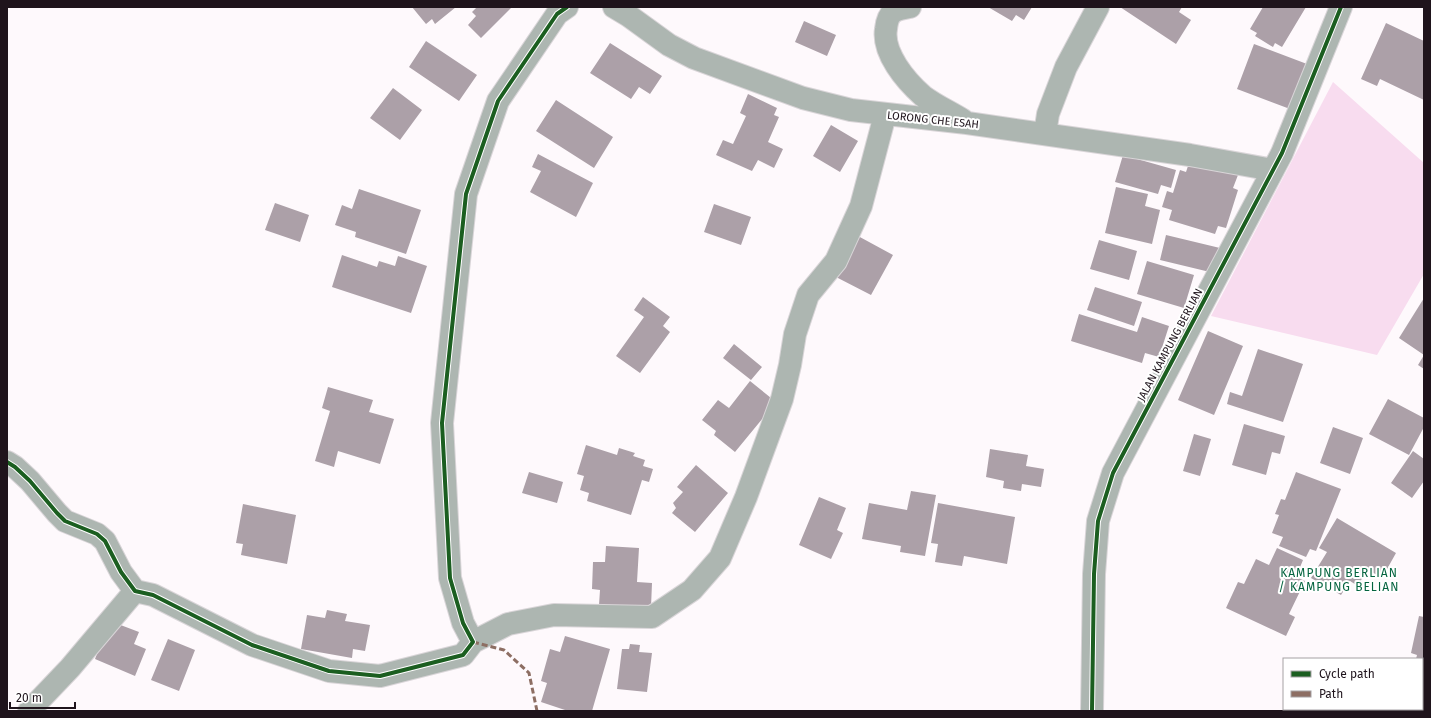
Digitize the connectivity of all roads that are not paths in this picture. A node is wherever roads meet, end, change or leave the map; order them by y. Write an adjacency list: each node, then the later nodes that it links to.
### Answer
1 (567, 7): 12 (street)
2 (614, 7): 6 (street, LORONG CHE ESAH)
3 (910, 7): 7 (street)
4 (1098, 7): 8 (street)
5 (1341, 7): 9 (street, JALAN KAMPUNG BERLIAN)
6 (885, 115): 7 (street, LORONG CHE ESAH); 12 (street)
7 (967, 122): 8 (street, LORONG CHE ESAH)
8 (1045, 134): 9 (street, LORONG CHE ESAH)
9 (1273, 170): 14 (street, JALAN KAMPUNG BERLIAN)
10 (7, 462): 11 (street)
11 (135, 591): 12 (street); 13 (street)
12 (473, 642)
13 (29, 711)
14 (1092, 711)

